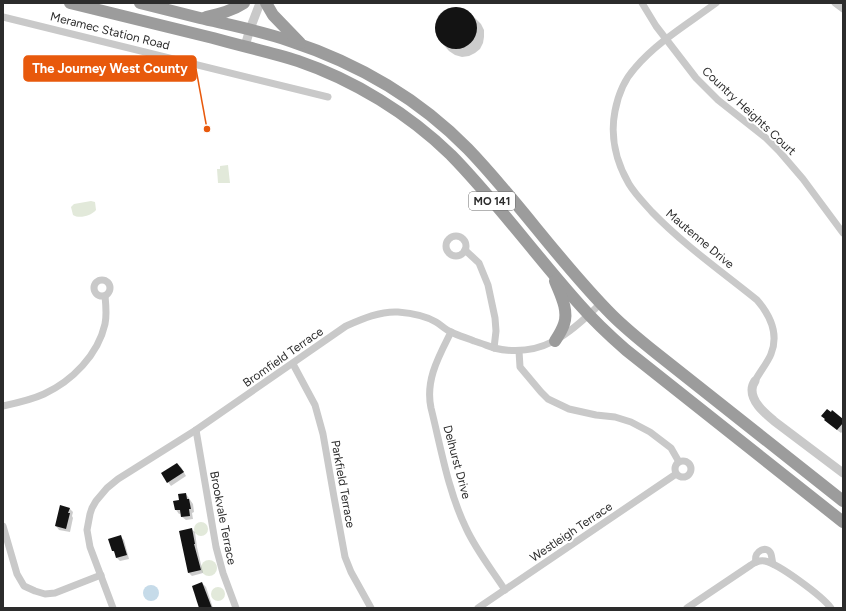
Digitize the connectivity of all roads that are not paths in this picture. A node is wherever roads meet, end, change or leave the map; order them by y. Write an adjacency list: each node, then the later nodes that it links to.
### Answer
1 (70, 3): 16 (highway, MO 141)
2 (140, 3): 12 (highway, MO 141)
3 (244, 3): 12 (highway)
4 (254, 3): 13 (street)
5 (260, 3): 13 (street)
6 (266, 3): 15 (highway)
7 (642, 3): 14 (street, Country Heights Court)
8 (716, 3): 14 (street, Mautenne Drive)
9 (835, 3): 10 (street)
10 (843, 9)
11 (3, 17): 17 (street, Meramec Station Road)
12 (201, 18): 13 (highway, MO 141)
13 (250, 29): 15 (highway, MO 141); 16 (street)
14 (666, 40): 18 (street, Country Heights Court); 29 (street, Mautenne Drive)
15 (302, 45): 22 (highway, MO 141)
16 (245, 46): 20 (highway, MO 141)
17 (328, 97)
18 (843, 233)
19 (465, 250): 26 (street)
20 (552, 272): 23 (highway, MO 141); 25 (highway)
21 (105, 296): 30 (street)
22 (601, 303): 23 (street, Bromfield Terrace); 35 (highway, MO 141)
23 (589, 315): 25 (street, Bromfield Terrace); 36 (highway, MO 141)
24 (451, 332): 26 (street, Bromfield Terrace); 28 (street, Bromfield Terrace); 41 (street, Delhurst Drive)
25 (555, 341): 27 (street, Bromfield Terrace)
26 (494, 348): 27 (street, Bromfield Terrace)
27 (519, 351): 32 (street)
28 (293, 364): 31 (street, Bromfield Terrace); 44 (street, Parkfield Terrace)
29 (754, 381): 33 (street)
30 (3, 406)
31 (196, 430): 40 (street, Bromfield Terrace); 43 (street, Brookvale Terrace)
32 (679, 462): 34 (street); 34 (street)
33 (843, 473)
34 (676, 474): 41 (street, Westleigh Terrace)
35 (843, 501)
36 (843, 522)
37 (3, 526): 40 (street)
38 (756, 562): 39 (street); 39 (street); 46 (street)
39 (773, 564): 47 (street)
40 (101, 575): 42 (street, Bromfield Terrace)
41 (505, 590): 45 (street, Westleigh Terrace)
42 (113, 608)
43 (236, 608)
44 (371, 608)
45 (478, 608)
46 (688, 608)
47 (831, 608)

